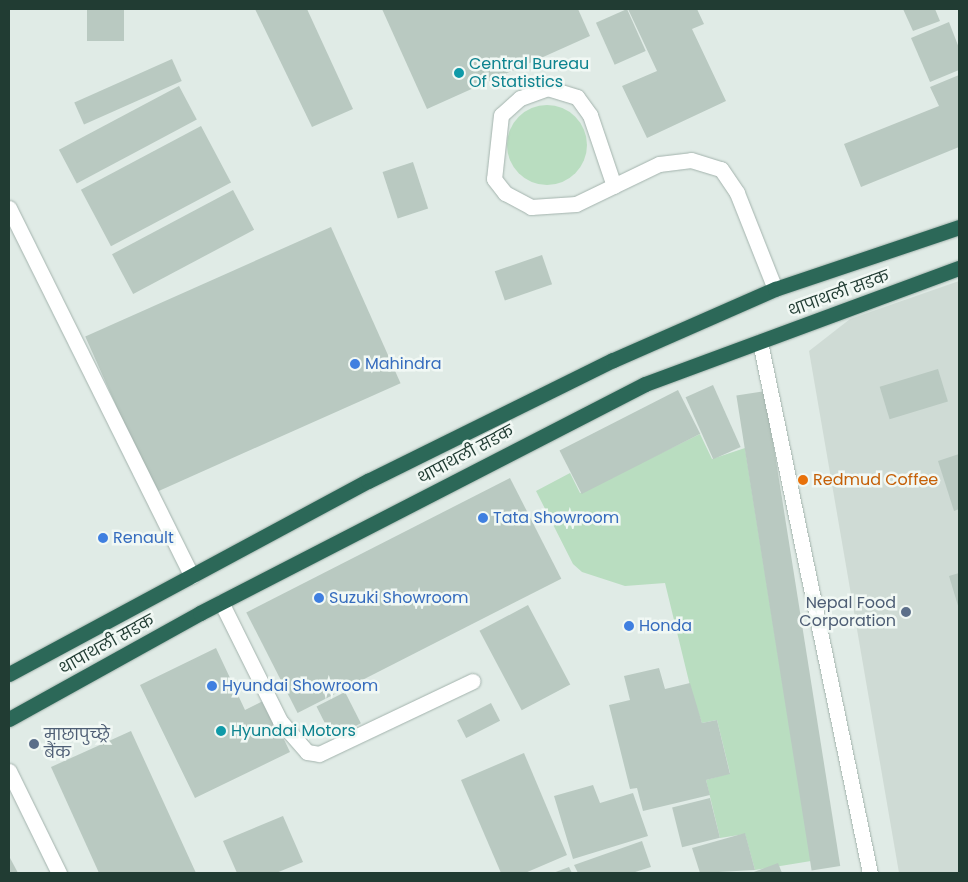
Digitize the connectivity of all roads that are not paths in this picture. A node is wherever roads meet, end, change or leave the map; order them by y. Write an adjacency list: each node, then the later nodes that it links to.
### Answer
1 (614, 186): 1 (street); 5 (street)
2 (9, 208): 7 (street)
3 (959, 227): 5 (highway, थापाथली सडक)
4 (959, 268): 6 (highway, थापाथली सडक)
5 (775, 290): 7 (highway, थापाथली सडक)
6 (760, 342): 8 (highway, थापाथली सडक); 14 (street)
7 (192, 576): 9 (highway, थापाथली सडक)
8 (221, 602): 10 (street); 11 (highway, थापाथली सडक)
9 (9, 674)
10 (473, 681)
11 (9, 719)
12 (9, 770): 13 (street)
13 (60, 873)
14 (870, 873)

